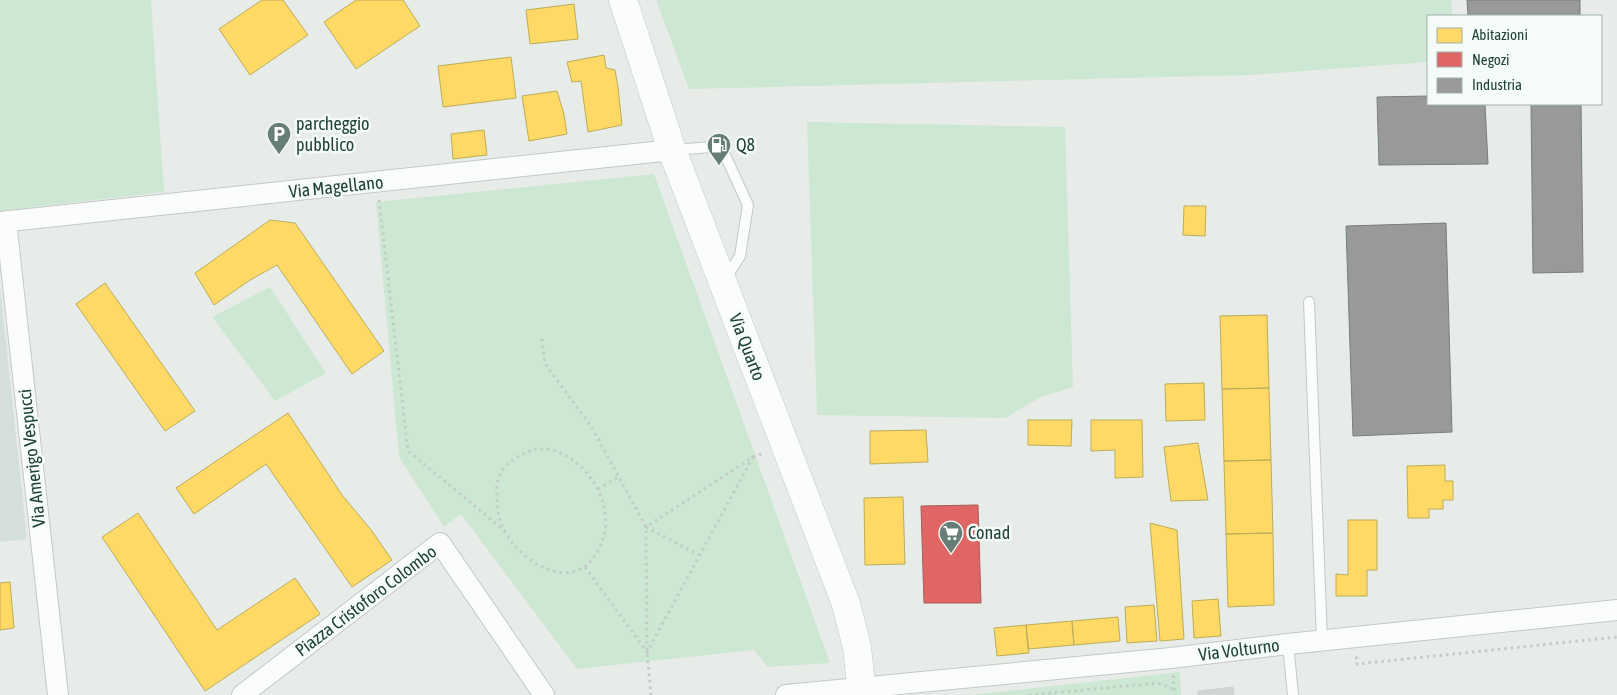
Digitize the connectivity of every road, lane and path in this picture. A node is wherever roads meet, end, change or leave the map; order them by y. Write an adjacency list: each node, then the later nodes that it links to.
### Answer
1 (623, 0): 2 (street, Via Quarto)
2 (672, 150): 3 (street, Via Magellano); 5 (street, Via Quarto); 5 (lane)
3 (377, 182): 4 (street, Via Magellano); 11 (path)
4 (3, 221): 23 (street, Via Amerigo Vespucci)
5 (723, 283): 21 (street, Via Quarto)
6 (1310, 302): 16 (lane)
7 (542, 339): 8 (path)
8 (618, 477): 9 (path); 10 (path)
9 (598, 489): 11 (path); 13 (path)
10 (646, 527): 12 (path); 12 (path); 18 (path)
11 (505, 531): 13 (path)
12 (699, 555): 18 (path)
13 (585, 567): 18 (path)
14 (1617, 610): 16 (street, Via Volturno)
15 (1617, 637): 19 (path)
16 (1322, 640): 17 (street, Via Volturno)
17 (1288, 644): 21 (street, Via Volturno); 29 (lane)
18 (647, 652): 26 (path)
19 (1347, 659)
20 (1183, 676): 22 (path)
21 (861, 691): 27 (street, Via Volturno)
22 (1175, 693): 28 (path)
23 (58, 695)
24 (242, 695): 25 (street, Piazza Cristoforo Colombo)
25 (544, 695)
26 (650, 695)
27 (786, 695)
28 (1029, 695)
29 (1293, 695)

